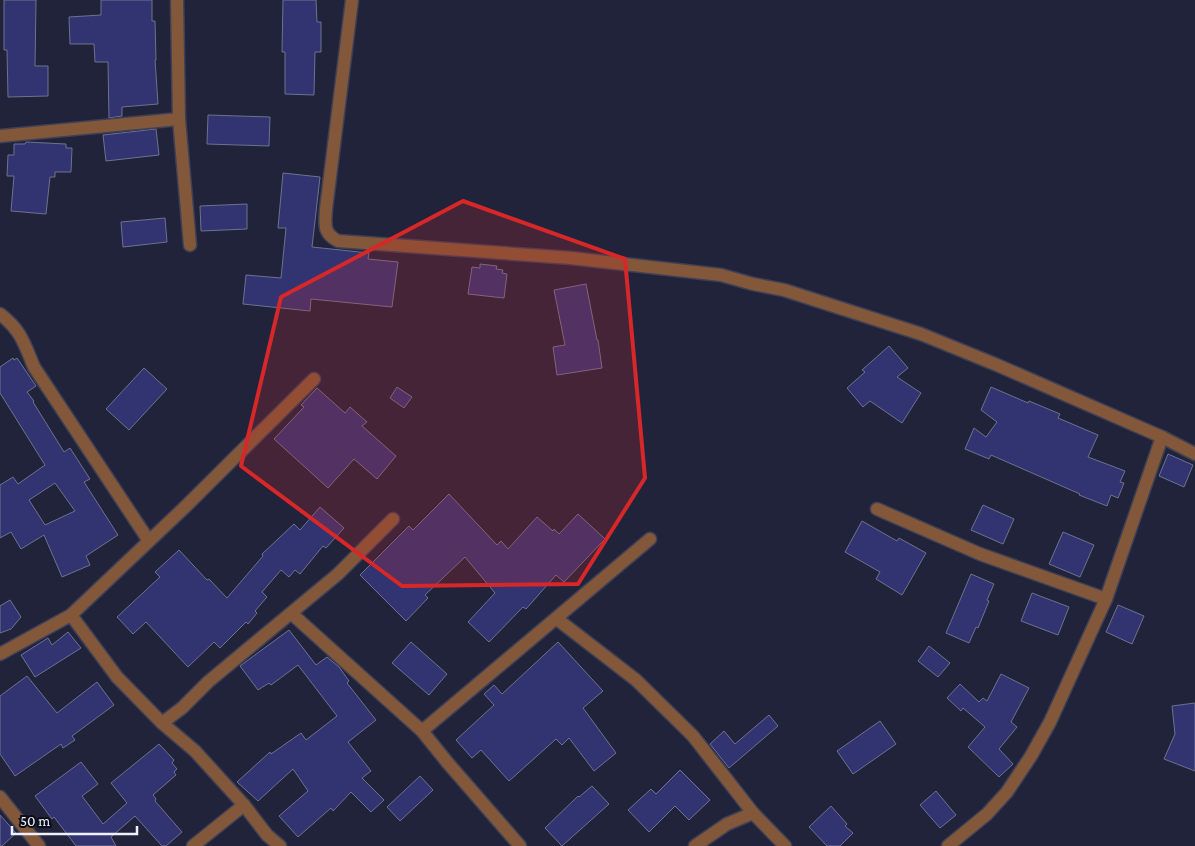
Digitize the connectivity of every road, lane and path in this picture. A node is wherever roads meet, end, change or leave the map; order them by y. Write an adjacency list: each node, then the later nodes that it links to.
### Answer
1 (177, 0): 3 (street)
2 (352, 0): 8 (street)
3 (179, 119): 4 (street); 5 (street)
4 (0, 136)
5 (190, 244)
6 (0, 314): 13 (street)
7 (314, 379): 13 (street)
8 (1162, 437): 9 (street); 14 (street)
9 (1195, 454)
10 (877, 509): 14 (street)
11 (393, 519): 15 (street)
12 (650, 539): 17 (street)
13 (148, 541): 16 (street)
14 (1106, 599): 30 (street)
15 (292, 614): 19 (street); 20 (street)
16 (71, 615): 18 (street); 19 (street)
17 (557, 619): 20 (street); 23 (street)
18 (0, 654)
19 (162, 723): 22 (street)
20 (422, 731): 27 (street)
21 (0, 796): 24 (street)
22 (244, 805): 25 (street); 26 (street)
23 (753, 813): 28 (street); 29 (street)
24 (39, 846)
25 (193, 846)
26 (280, 846)
27 (520, 846)
28 (695, 846)
29 (785, 846)
30 (948, 846)

